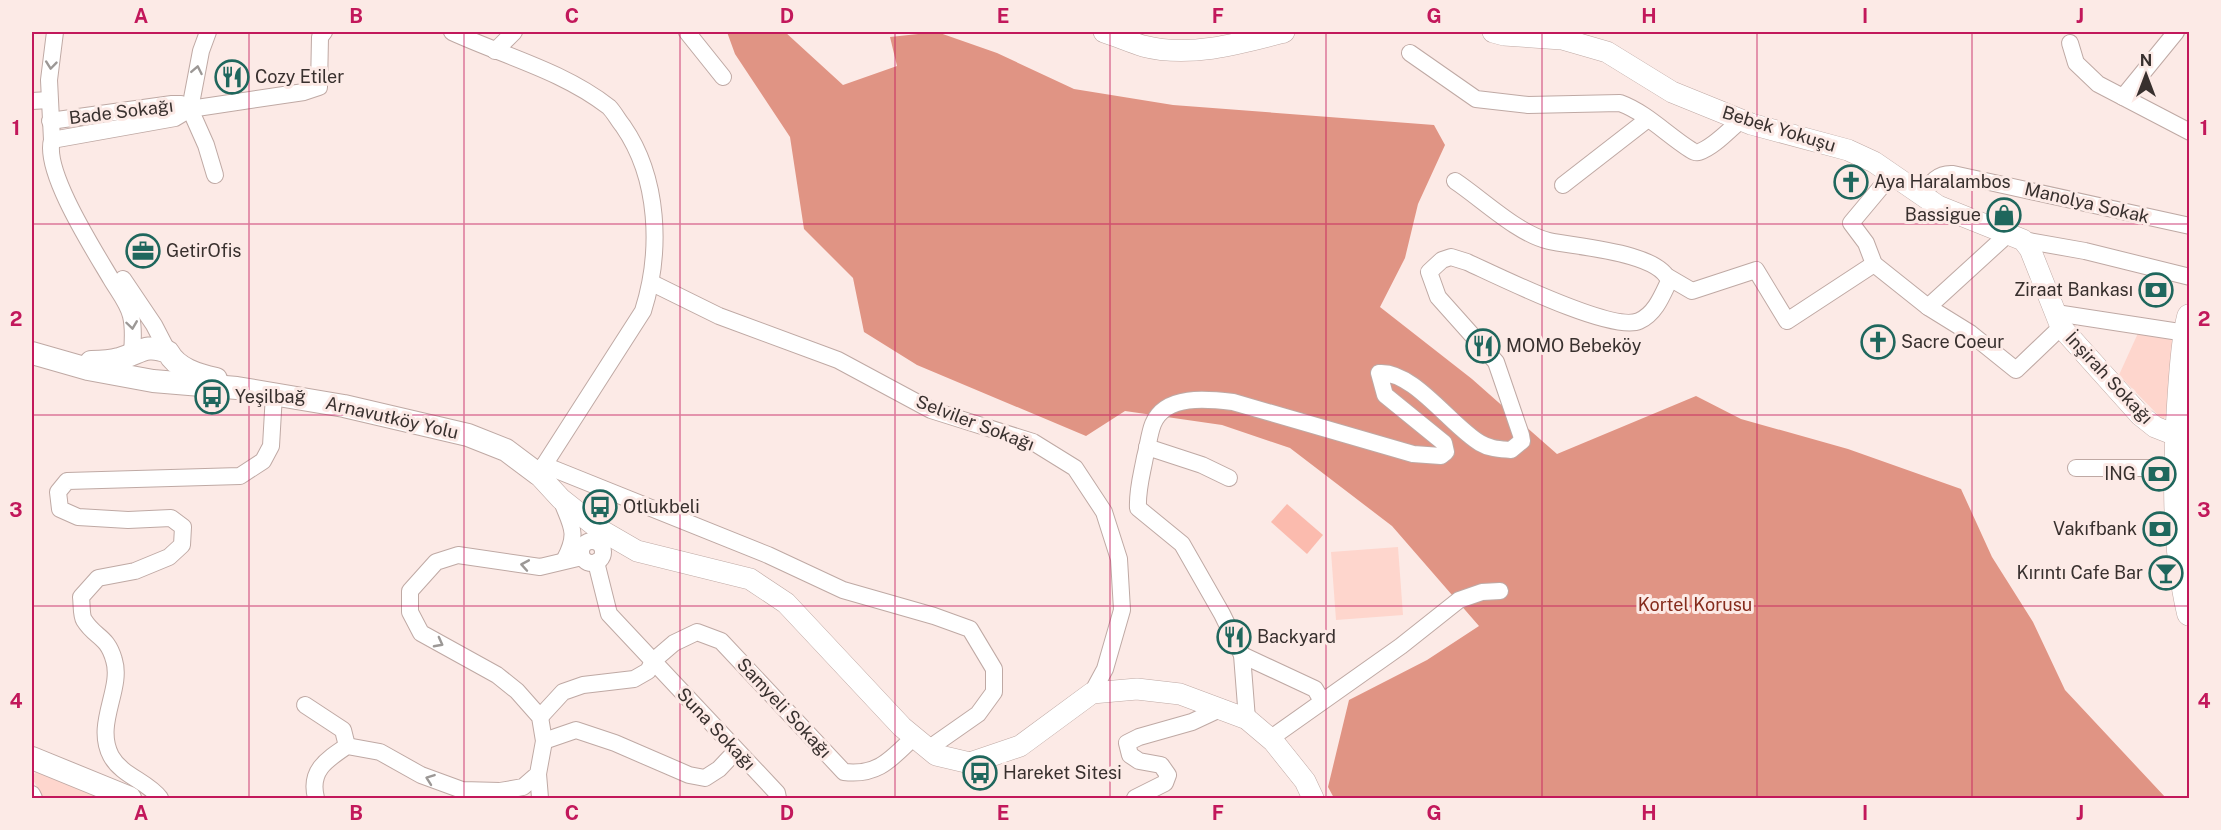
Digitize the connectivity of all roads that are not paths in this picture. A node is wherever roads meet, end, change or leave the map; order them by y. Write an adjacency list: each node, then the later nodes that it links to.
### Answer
1 (55, 32): 17 (street, one-way to 17)
2 (208, 32): 19 (street, one-way to 2)
3 (452, 32): 13 (street)
4 (514, 32): 13 (street)
5 (687, 32): 15 (street)
6 (1104, 32): 11 (street)
7 (1284, 32): 11 (street)
8 (1493, 32): 21 (street, Bebek Yokuşu)
9 (2176, 32): 16 (street)
10 (318, 33): 19 (street, Bade Sokağı)
11 (1250, 37)
12 (2070, 43): 16 (street)
13 (495, 51): 35 (street)
14 (1410, 53): 20 (street)
15 (723, 77)
16 (2123, 97): 23 (street)
17 (49, 100): 18 (street); 22 (street)
18 (32, 101)
19 (190, 109): 22 (street, Bade Sokağı); 24 (street, Bade Sokağı); 26 (street)
20 (1648, 119): 21 (street); 28 (street)
21 (1741, 120): 25 (street, Bebek Yokuşu)
22 (50, 121): 24 (street)
23 (2190, 132)
24 (52, 140): 40 (street, one-way to 40); 41 (street)
25 (1892, 174): 29 (street, Bebek Yokuşu); 32 (street)
26 (215, 175)
27 (1455, 181): 33 (street)
28 (1563, 185)
29 (1923, 195): 30 (street, Manolya Sokak); 31 (street, Bebek Yokuşu)
30 (2190, 226)
31 (2015, 237): 34 (street); 36 (street); 37 (street, İnşirah Sokağı)
32 (1874, 264): 33 (street); 36 (street)
33 (1668, 277): 47 (street)
34 (2190, 277)
35 (652, 283): 50 (street); 60 (street, Selviler Sokağı)
36 (1928, 307): 37 (street)
37 (2059, 320): 38 (street); 46 (street, İnşirah Sokağı)
38 (2187, 334): 46 (main road)
39 (32, 353): 42 (main road)
40 (132, 353): 41 (main road); 42 (main road); 43 (main road)
41 (170, 356): 43 (main road); 44 (main road)
42 (62, 361): 43 (main road)
43 (149, 380): 44 (main road)
44 (237, 388): 45 (main road, Arnavutköy Yolu)
45 (274, 394): 50 (main road, Arnavutköy Yolu); 76 (street)
46 (2184, 437): 49 (main road)
47 (1148, 447): 51 (street); 58 (street)
48 (2076, 468): 49 (street)
49 (2178, 468): 53 (main road)
50 (541, 469): 52 (street); 54 (street); 68 (street)
51 (1229, 478)
52 (561, 499): 54 (street); 55 (street)
53 (2184, 503): 57 (main road)
54 (597, 543): 55 (street); 59 (street, Suna Sokağı); 68 (street)
55 (564, 561): 64 (street, one-way to 64)
56 (1500, 591): 61 (street)
57 (2190, 613)
58 (1242, 655): 61 (street); 65 (street)
59 (652, 661): 64 (street); 68 (street, Samyeli Sokağı); 70 (street, Suna Sokağı)
60 (1092, 693): 63 (street); 68 (street)
61 (1322, 701): 66 (street)
62 (305, 705): 69 (street)
63 (1222, 708): 65 (street); 80 (street)
64 (540, 717): 67 (street)
65 (1247, 719): 66 (street)
66 (1270, 738): 81 (street)
67 (544, 741): 70 (street); 72 (street)
68 (921, 743)
69 (347, 746): 72 (street, one-way to 69); 77 (street)
70 (736, 751): 79 (street, Suna Sokağı)
71 (32, 758): 75 (main road)
72 (538, 774): 78 (street)
73 (32, 794): 74 (street)
74 (34, 798)
75 (130, 798)
76 (160, 798)
77 (316, 798)
78 (540, 798)
79 (778, 798)
80 (1135, 798)
81 (1313, 798)

